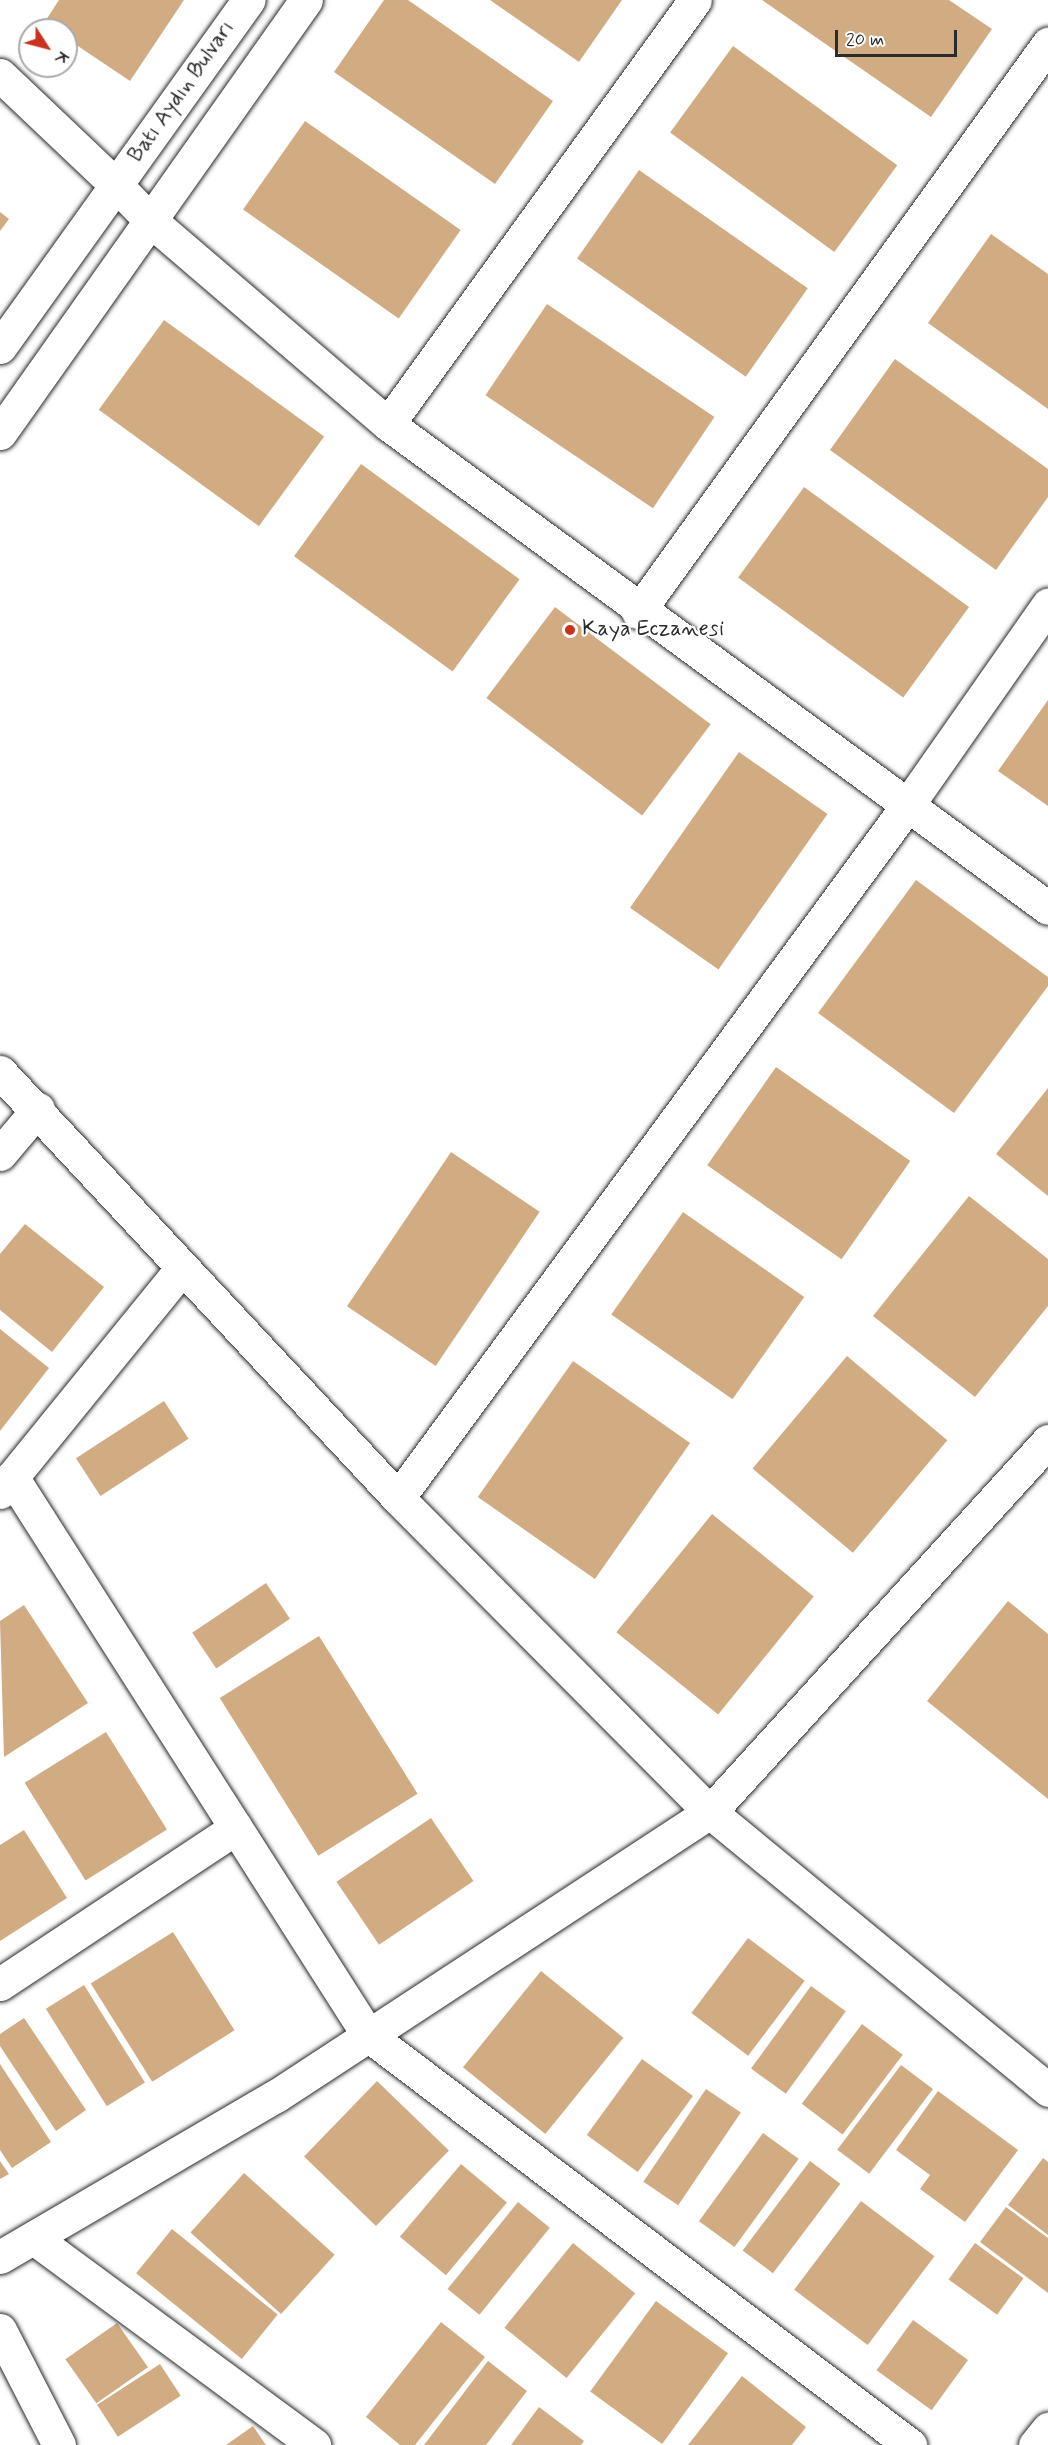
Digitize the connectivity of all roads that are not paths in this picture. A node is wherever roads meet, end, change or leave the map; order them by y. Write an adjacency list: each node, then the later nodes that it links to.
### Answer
1 (248, 0): 6 (street, Batı Aydın Bulvarı)
2 (306, 0): 7 (street)
3 (695, 0): 9 (street)
4 (1048, 44): 12 (street)
5 (0, 75): 6 (street)
6 (116, 185): 7 (street); 8 (street, Batı Aydın Bulvarı)
7 (151, 221): 9 (street); 10 (street)
8 (0, 347)
9 (388, 424): 12 (street)
10 (0, 433)
11 (1048, 605): 13 (street)
12 (638, 612): 13 (street)
13 (908, 806): 14 (street); 21 (street)
14 (1048, 908)
15 (0, 1072): 16 (street)
16 (38, 1109): 17 (street); 18 (street)
17 (0, 1154)
18 (182, 1269): 20 (street); 21 (street)
19 (1048, 1441): 22 (street)
20 (6, 1484): 23 (street)
21 (398, 1498): 22 (street)
22 (710, 1812): 25 (street); 26 (street)
23 (236, 1828): 24 (street); 25 (street)
24 (0, 1984)
25 (368, 2035): 27 (street); 33 (street)
26 (1048, 2090)
27 (35, 2239): 28 (street); 32 (street)
28 (0, 2257)
29 (0, 2330): 31 (street)
30 (1048, 2429): 34 (street)
31 (59, 2445)
32 (314, 2445)
33 (910, 2445)
34 (1035, 2445)

